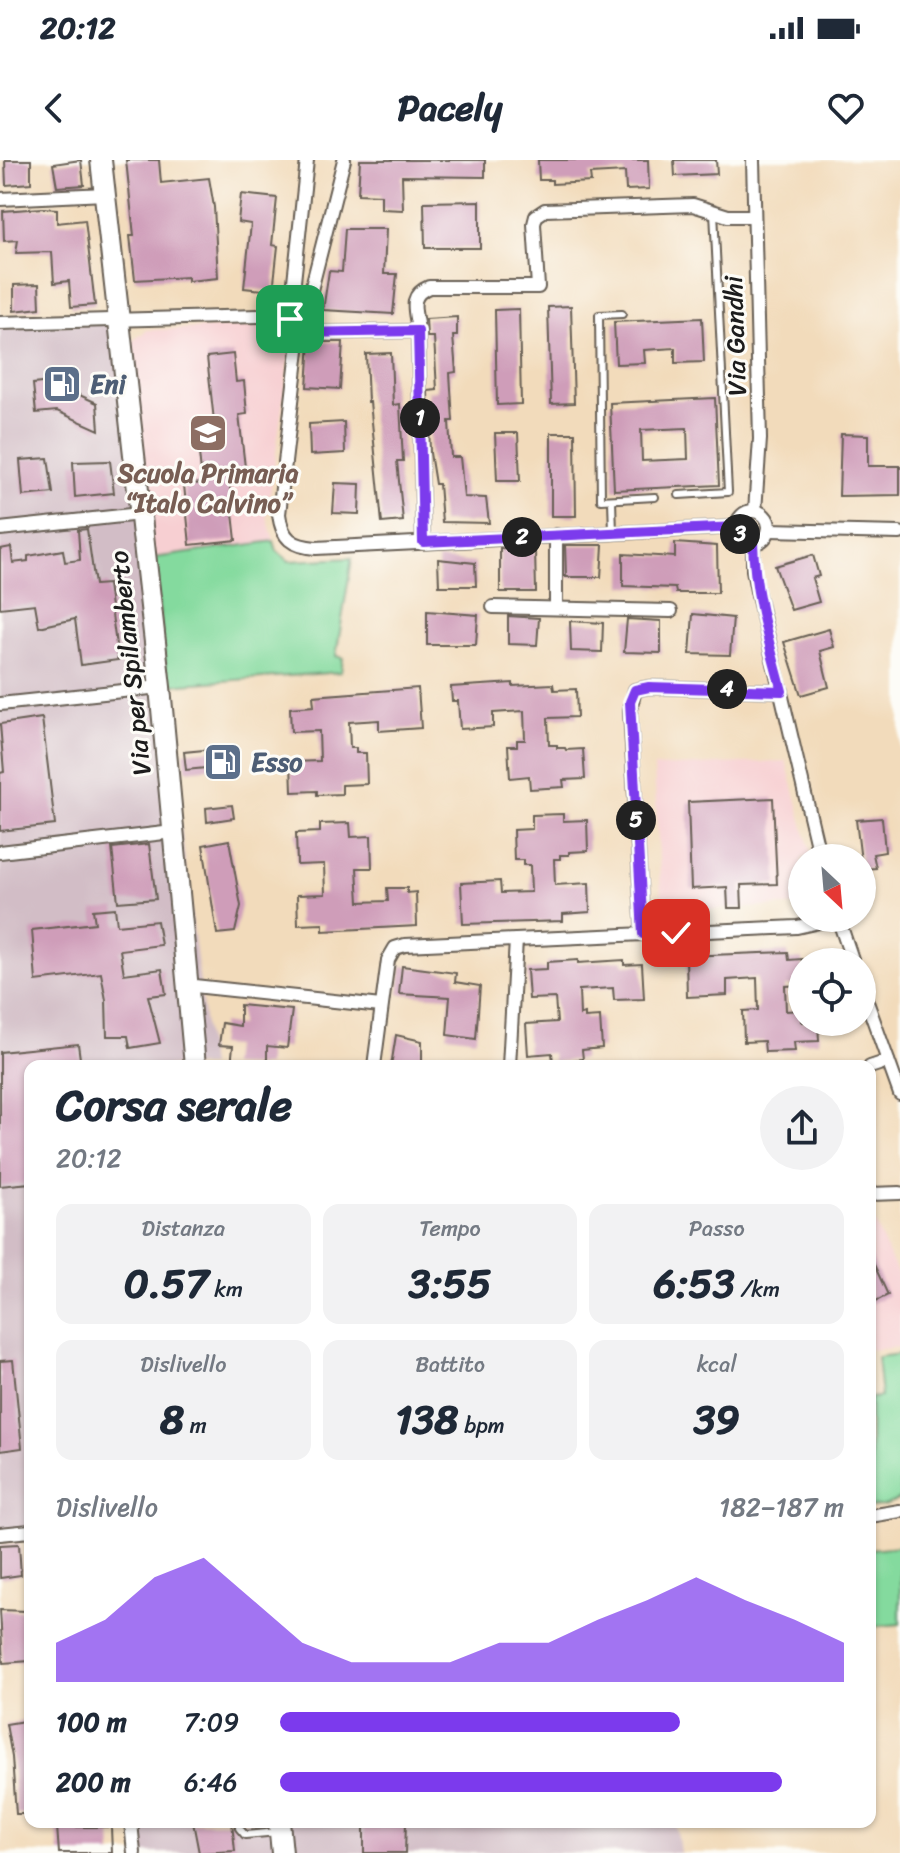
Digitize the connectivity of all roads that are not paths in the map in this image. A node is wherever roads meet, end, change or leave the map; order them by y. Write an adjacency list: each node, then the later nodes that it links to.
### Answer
1 (101, 160): 5 (main road, Via per Spilamberto)
2 (307, 160): 12 (street)
3 (344, 160): 12 (street)
4 (753, 160): 8 (street, Via Gandhi)
5 (105, 194): 6 (street); 10 (main road, Via per Spilamberto)
6 (0, 199)
7 (714, 211): 8 (street); 13 (street); 14 (lane)
8 (754, 216): 17 (street, Via Gandhi)
9 (622, 314): 16 (lane)
10 (119, 320): 11 (street); 12 (street); 18 (main road, Via per Spilamberto)
11 (0, 323)
12 (295, 325): 13 (street); 25 (street)
13 (418, 331): 25 (street)
14 (679, 495)
15 (655, 497): 16 (lane)
16 (612, 500): 22 (lane)
17 (755, 511): 19 (street); 21 (street)
18 (140, 514): 20 (street); 30 (main road, Via per Spilamberto)
19 (737, 527): 22 (street); 26 (street)
20 (0, 529)
21 (769, 530): 23 (street); 26 (street)
22 (613, 533): 24 (street)
23 (900, 533)
24 (556, 535): 25 (street); 28 (street)
25 (423, 542)
26 (753, 542): 31 (street)
27 (493, 607): 28 (street)
28 (556, 607): 29 (street)
29 (671, 611)
30 (160, 687): 32 (street); 33 (main road, Via per Spilamberto)
31 (782, 691): 34 (street); 37 (street)
32 (0, 704)
33 (173, 832): 35 (street); 39 (main road, Via per Spilamberto)
34 (817, 844)
35 (0, 852)
36 (788, 927): 37 (street)
37 (643, 934): 38 (street)
38 (516, 940): 40 (street); 44 (street)
39 (185, 985): 40 (street); 42 (main road, Via per Spilamberto)
40 (381, 1006): 43 (street)
41 (876, 1027): 45 (street)
42 (194, 1060)
43 (375, 1060)
44 (509, 1060)
45 (888, 1061): 46 (street); 47 (street)
46 (876, 1065)
47 (900, 1094)
48 (900, 1193): 49 (street)
49 (876, 1194)
50 (900, 1511): 51 (street)
51 (876, 1515)
52 (24, 1532): 53 (street)
53 (0, 1534)
54 (132, 1828): 58 (street)
55 (239, 1828): 56 (lane)
56 (275, 1828)
57 (279, 1828): 59 (main road)
58 (134, 1853)
59 (282, 1853)

